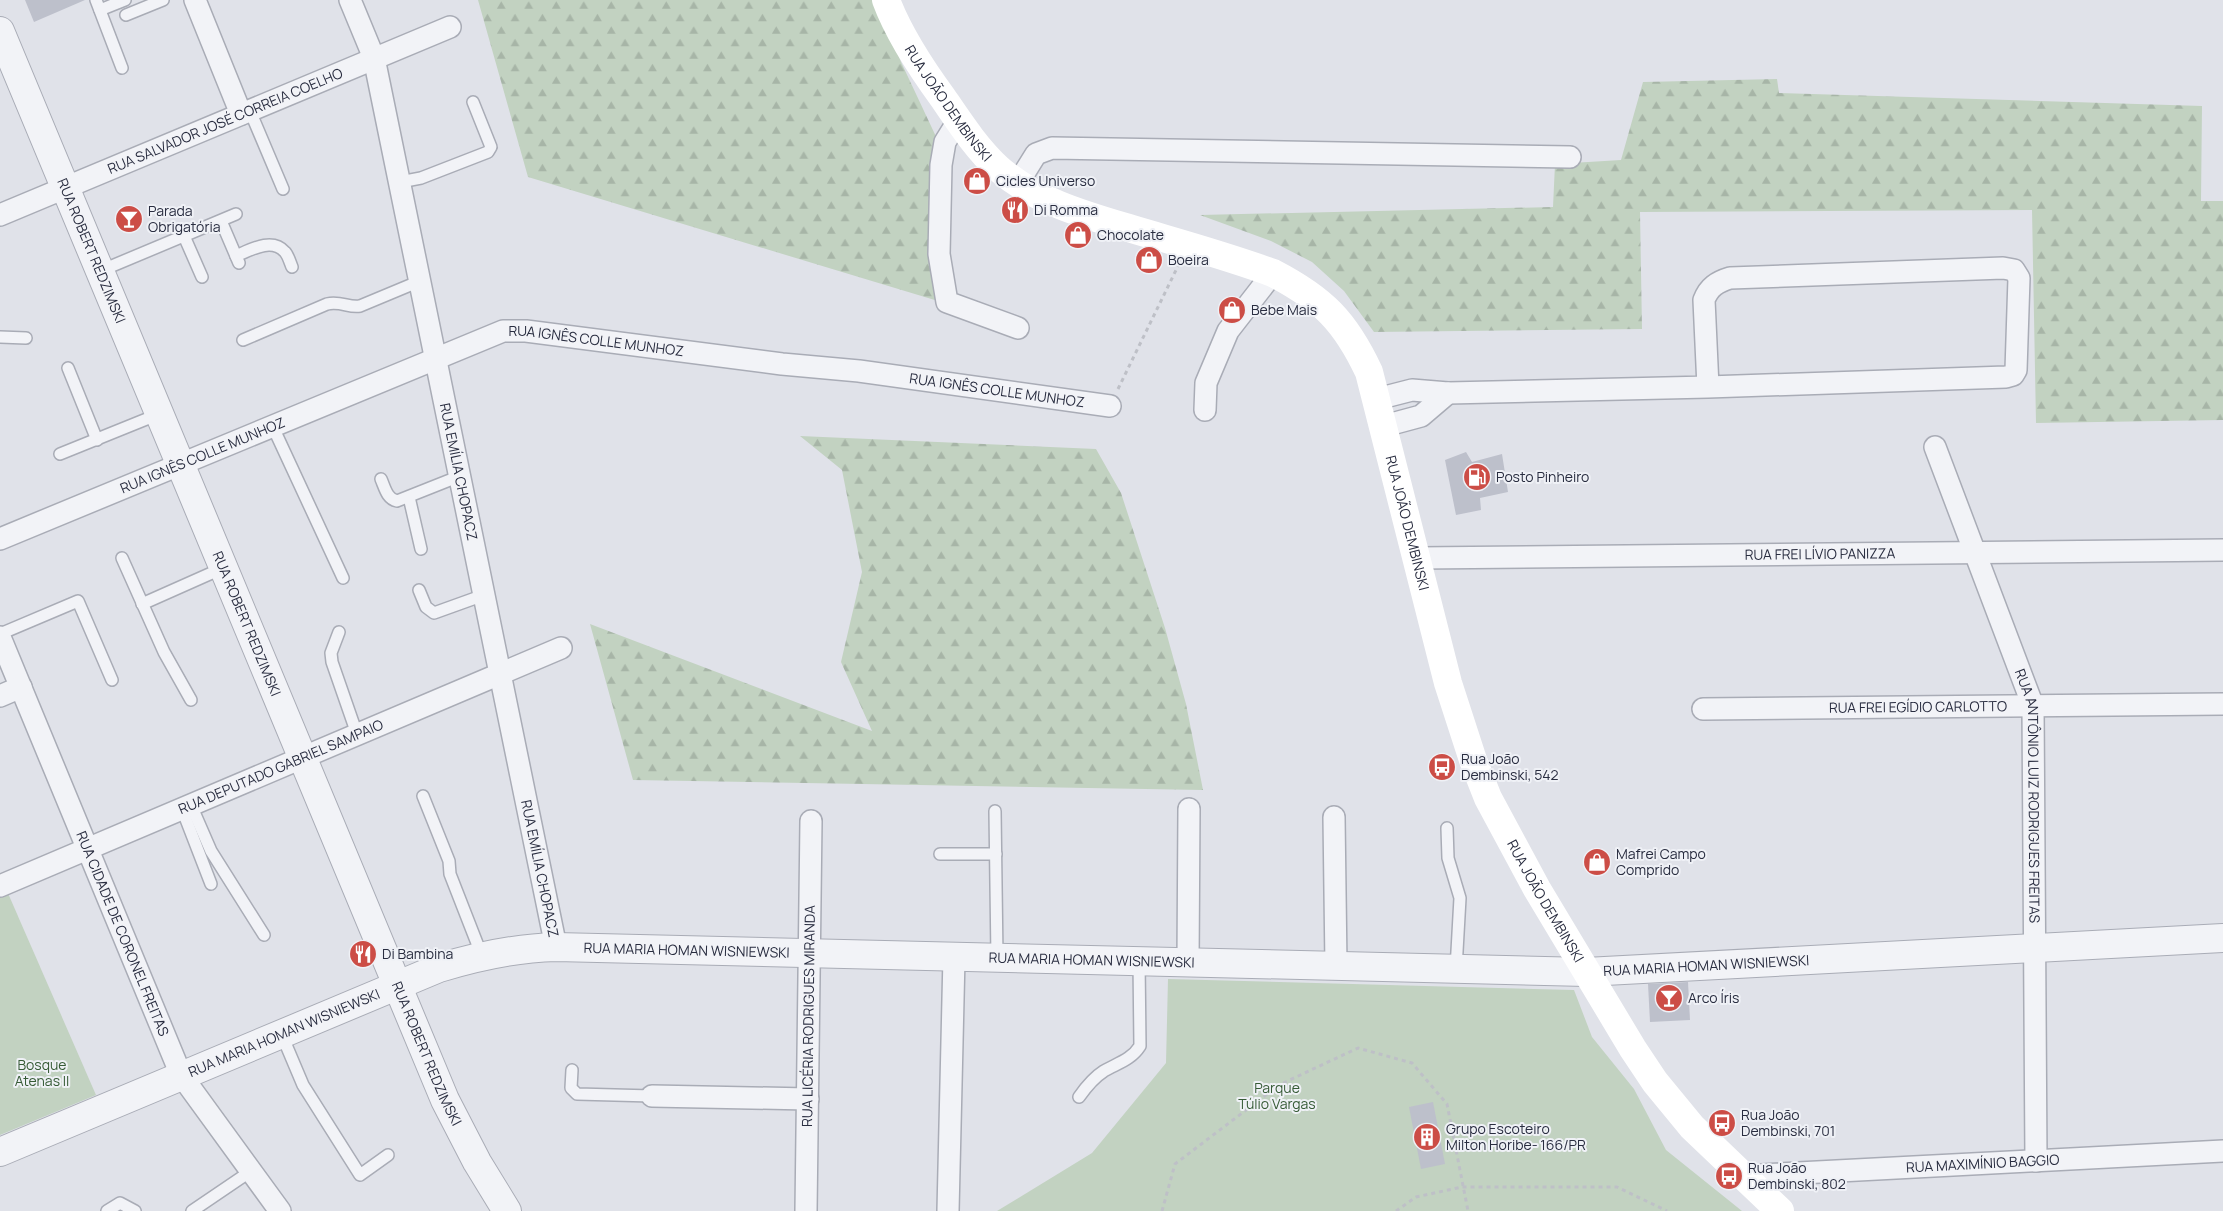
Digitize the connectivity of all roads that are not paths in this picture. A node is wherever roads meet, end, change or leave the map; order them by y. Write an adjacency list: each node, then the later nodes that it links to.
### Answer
1 (125, 0): 6 (lane)
2 (163, 0): 7 (lane)
3 (195, 0): 13 (street)
4 (350, 0): 10 (street, RUA EMÍLIA CHOPACZ)
5 (886, 0): 14 (main road, RUA JOÃO DEMBINSKI)
6 (98, 5): 11 (lane)
7 (126, 15)
8 (450, 26): 10 (street, RUA SALVADOR JOSÉ CORREIA COELHO)
9 (0, 31): 18 (street, RUA ROBERT REDZIMSKI)
10 (374, 58): 13 (street, RUA SALVADOR JOSÉ CORREIA COELHO); 16 (street, RUA EMÍLIA CHOPACZ)
11 (122, 68)
12 (474, 102): 16 (lane)
13 (246, 112): 18 (street, RUA SALVADOR JOSÉ CORREIA COELHO); 19 (lane)
14 (958, 121): 17 (main road, RUA JOÃO DEMBINSKI); 29 (street)
15 (1570, 157): 17 (street)
16 (400, 182): 28 (street, RUA EMÍLIA CHOPACZ)
17 (1018, 183): 26 (main road, RUA JOÃO DEMBINSKI)
18 (65, 188): 21 (street, RUA SALVADOR JOSÉ CORREIA COELHO); 25 (street, RUA ROBERT REDZIMSKI)
19 (283, 189)
20 (236, 214): 22 (lane)
21 (0, 215)
22 (221, 221): 23 (lane); 24 (lane)
23 (184, 236): 25 (lane); 27 (lane)
24 (292, 266)
25 (100, 271): 40 (street, RUA ROBERT REDZIMSKI)
26 (1273, 273): 37 (main road, RUA JOÃO DEMBINSKI); 39 (street)
27 (202, 278)
28 (420, 281): 32 (lane); 33 (street, RUA EMÍLIA CHOPACZ)
29 (1018, 328)
30 (0, 337): 31 (lane)
31 (26, 338)
32 (243, 340)
33 (435, 357): 38 (street, RUA IGNÊS COLLE MUNHOZ); 41 (street, RUA IGNÊS COLLE MUNHOZ); 47 (street, RUA EMÍLIA CHOPACZ)
34 (68, 368): 43 (lane)
35 (1708, 387): 35 (street); 36 (street)
36 (1448, 393): 37 (street); 42 (street)
37 (1377, 399): 42 (main road, RUA JOÃO DEMBINSKI)
38 (1110, 406)
39 (1205, 410)
40 (159, 414): 43 (lane); 46 (street, RUA ROBERT REDZIMSKI)
41 (272, 426): 46 (street, RUA IGNÊS COLLE MUNHOZ); 57 (lane)
42 (1384, 426): 55 (main road, RUA JOÃO DEMBINSKI)
43 (97, 440): 45 (lane)
44 (1935, 447): 53 (street, RUA ANTÔNIO LUIZ RODRIGUES FREITAS)
45 (60, 454)
46 (180, 464): 50 (street, RUA IGNÊS COLLE MUNHOZ); 56 (street, RUA ROBERT REDZIMSKI)
47 (460, 476): 49 (lane); 59 (street, RUA EMÍLIA CHOPACZ)
48 (382, 479): 49 (lane)
49 (409, 497): 51 (lane)
50 (0, 539)
51 (422, 549)
52 (2223, 550): 53 (street, RUA FREI LÍVIO PANIZZA)
53 (1975, 552): 55 (street, RUA FREI LÍVIO PANIZZA); 70 (street, RUA ANTÔNIO LUIZ RODRIGUES FREITAS)
54 (122, 558): 60 (lane)
55 (1418, 558): 98 (main road, RUA JOÃO DEMBINSKI)
56 (223, 568): 60 (lane); 73 (street, RUA ROBERT REDZIMSKI)
57 (343, 578)
58 (419, 590): 59 (lane)
59 (484, 595): 64 (street, RUA EMÍLIA CHOPACZ)
60 (142, 604): 68 (lane)
61 (340, 632): 72 (lane)
62 (0, 636): 65 (lane); 66 (street, RUA CIDADE DE CORONEL FREITAS)
63 (561, 648): 64 (street, RUA DEPUTADO GABRIEL SAMPAIO)
64 (500, 674): 72 (street, RUA DEPUTADO GABRIEL SAMPAIO); 88 (street, RUA EMÍLIA CHOPACZ)
65 (112, 680)
66 (21, 687): 67 (street); 81 (street, RUA CIDADE DE CORONEL FREITAS)
67 (0, 696)
68 (191, 700)
69 (2223, 704): 70 (street, RUA FREI EGÍDIO CARLOTTO)
70 (2033, 706): 71 (street, RUA FREI EGÍDIO CARLOTTO); 89 (street, RUA ANTÔNIO LUIZ RODRIGUES FREITAS)
71 (1702, 709)
72 (357, 734): 73 (street, RUA DEPUTADO GABRIEL SAMPAIO)
73 (302, 758): 75 (street, RUA DEPUTADO GABRIEL SAMPAIO); 99 (street, RUA ROBERT REDZIMSKI)
74 (422, 796): 91 (lane)
75 (187, 807): 81 (street, RUA DEPUTADO GABRIEL SAMPAIO); 84 (lane); 86 (lane)
76 (1189, 809): 95 (street)
77 (995, 811): 83 (lane)
78 (1334, 817): 96 (street)
79 (811, 821): 90 (street, RUA LICÉRIA RODRIGUES MIRANDA)
80 (1447, 828): 97 (lane)
81 (88, 849): 85 (street, RUA DEPUTADO GABRIEL SAMPAIO); 102 (street, RUA CIDADE DE CORONEL FREITAS)
82 (940, 854): 83 (lane)
83 (996, 854): 93 (lane)
84 (211, 884)
85 (0, 886)
86 (264, 935)
87 (2223, 938): 89 (street, RUA MARIA HOMAN WISNIEWSKI)
88 (556, 947): 90 (street, RUA MARIA HOMAN WISNIEWSKI); 91 (street, RUA MARIA HOMAN WISNIEWSKI)
89 (2034, 948): 98 (street, RUA MARIA HOMAN WISNIEWSKI); 109 (street, RUA ANTÔNIO LUIZ RODRIGUES FREITAS)
90 (809, 953): 92 (street, RUA MARIA HOMAN WISNIEWSKI); 105 (street, RUA LICÉRIA RODRIGUES MIRANDA)
91 (482, 956): 99 (street, RUA MARIA HOMAN WISNIEWSKI)
92 (954, 957): 93 (street, RUA MARIA HOMAN WISNIEWSKI); 118 (street)
93 (997, 958): 94 (street, RUA MARIA HOMAN WISNIEWSKI)
94 (1139, 961): 95 (street, RUA MARIA HOMAN WISNIEWSKI); 104 (lane)
95 (1188, 962): 96 (street, RUA MARIA HOMAN WISNIEWSKI)
96 (1336, 966): 97 (street, RUA MARIA HOMAN WISNIEWSKI)
97 (1456, 969): 98 (street, RUA MARIA HOMAN WISNIEWSKI)
98 (1586, 972): 111 (main road, RUA JOÃO DEMBINSKI)
99 (396, 985): 100 (street, RUA MARIA HOMAN WISNIEWSKI); 116 (street, RUA ROBERT REDZIMSKI)
100 (282, 1033): 102 (street, RUA MARIA HOMAN WISNIEWSKI); 108 (lane)
101 (572, 1070): 103 (lane)
102 (181, 1075): 106 (street, RUA MARIA HOMAN WISNIEWSKI); 110 (street, RUA CIDADE DE CORONEL FREITAS)
103 (652, 1096): 105 (street)
104 (1079, 1097)
105 (808, 1099): 117 (street, RUA LICÉRIA RODRIGUES MIRANDA)
106 (0, 1152)
107 (2223, 1152): 109 (street, RUA MAXIMÍNIO BAGGIO)
108 (388, 1155)
109 (2036, 1161): 111 (street, RUA MAXIMÍNIO BAGGIO)
110 (251, 1171): 114 (lane); 115 (street, RUA CIDADE DE CORONEL FREITAS)
111 (1742, 1176): 119 (main road, RUA JOÃO DEMBINSKI)
112 (107, 1211): 113 (lane)
113 (135, 1211)
114 (192, 1211)
115 (280, 1211)
116 (508, 1211)
117 (806, 1211)
118 (948, 1211)
119 (1780, 1211)

